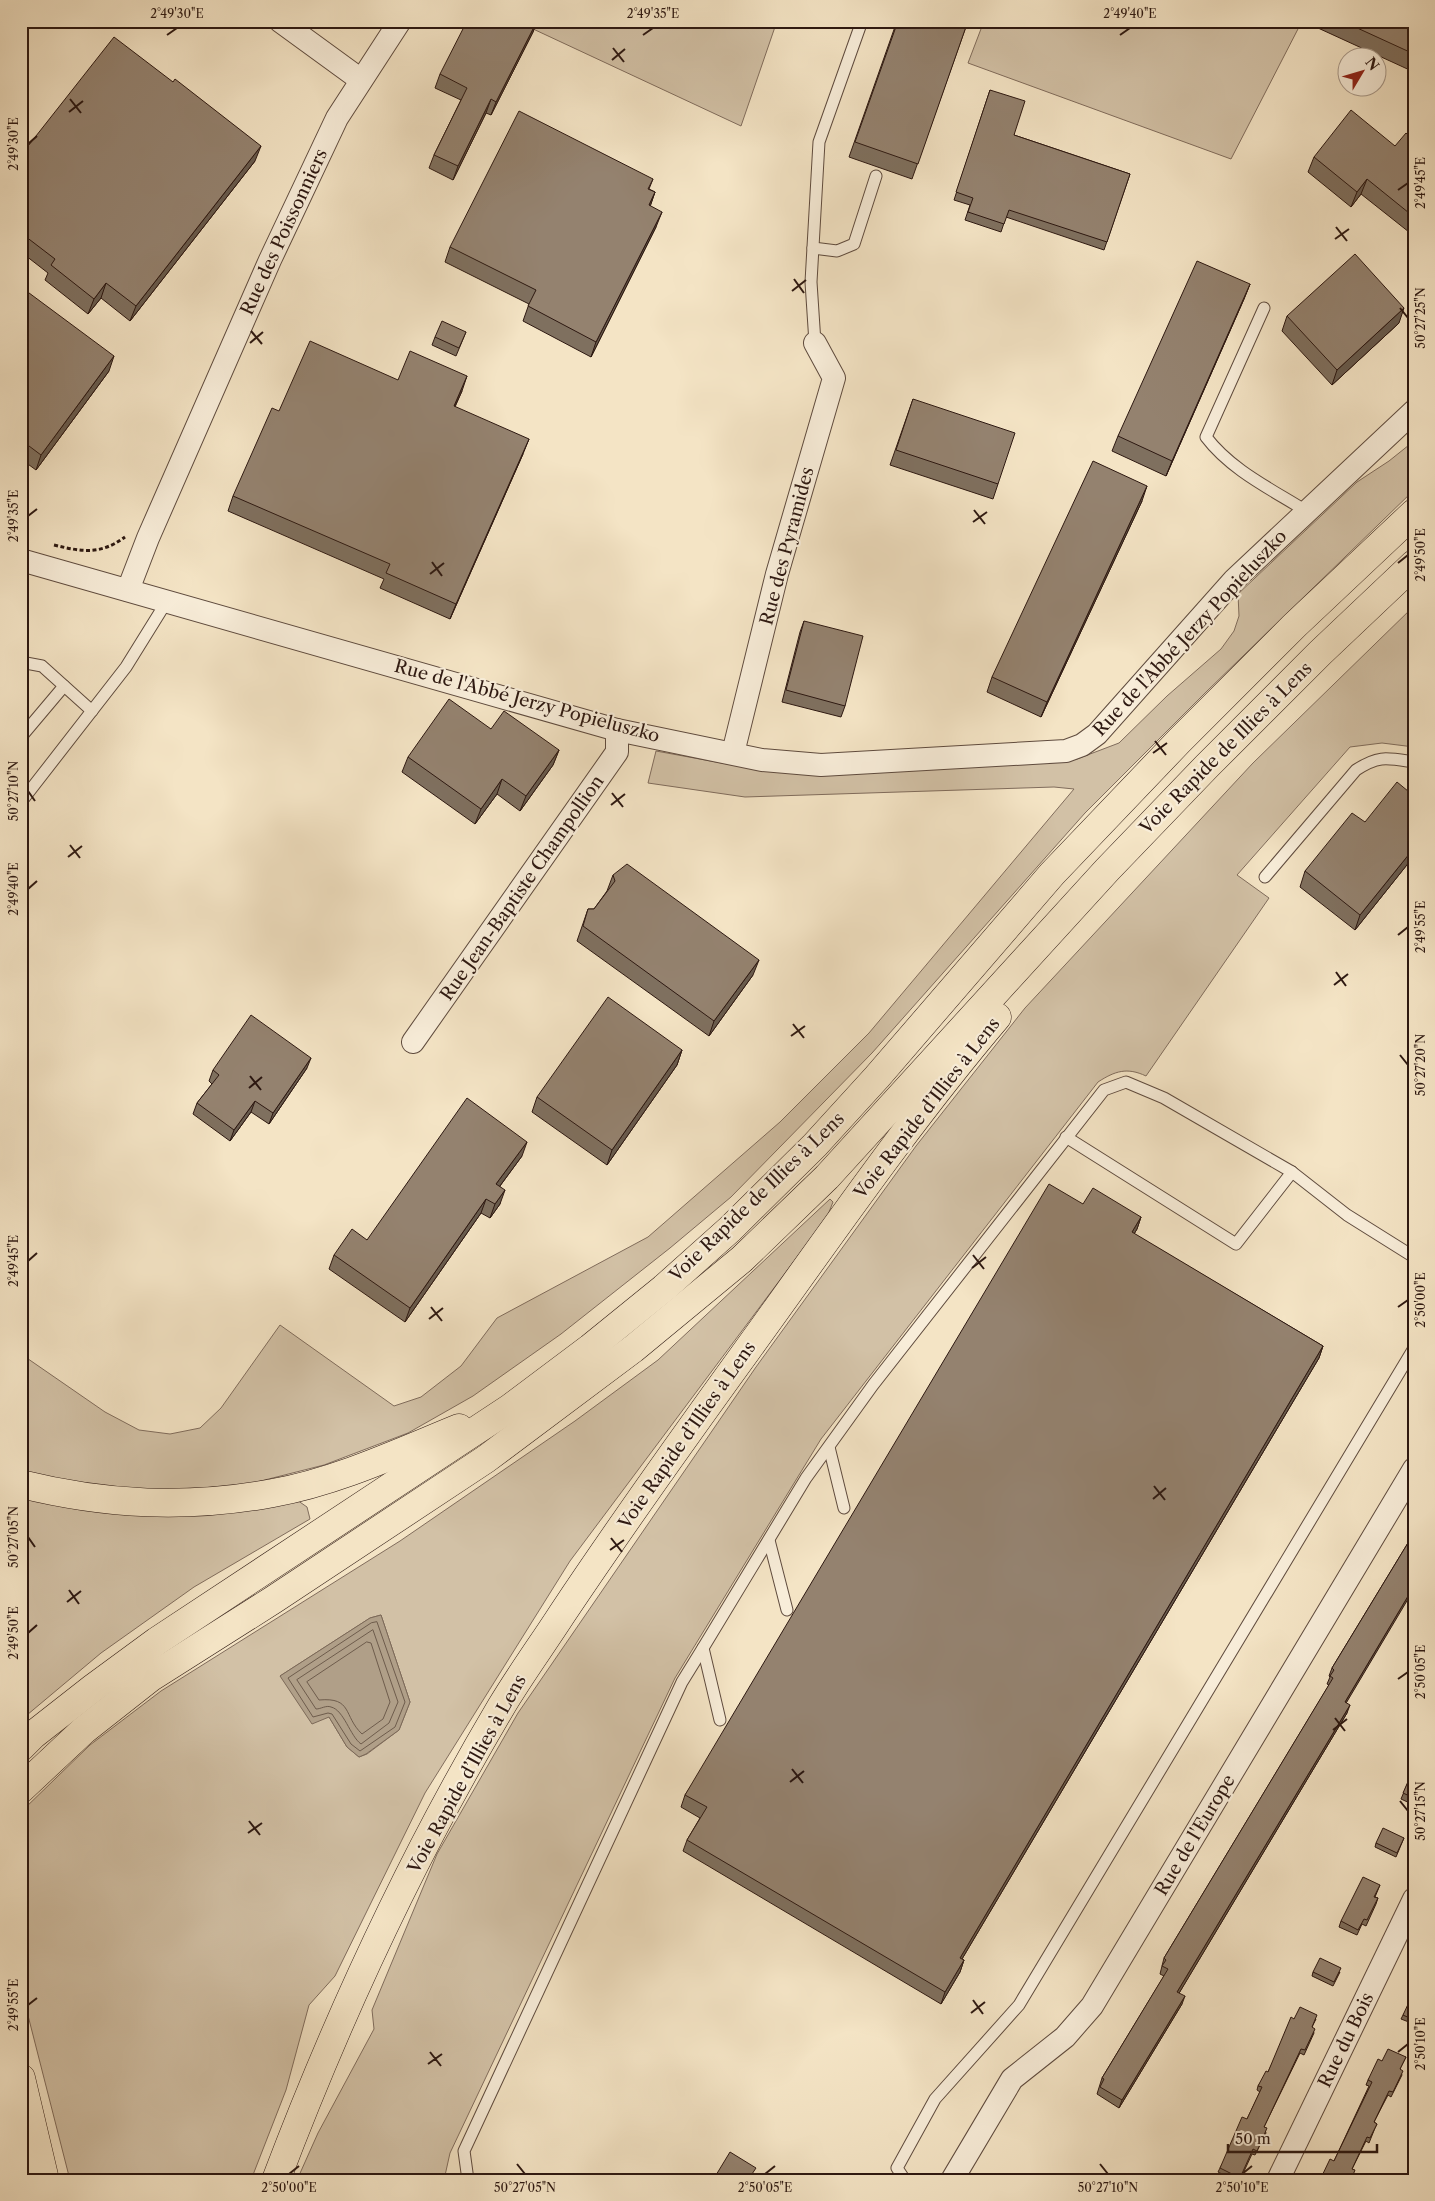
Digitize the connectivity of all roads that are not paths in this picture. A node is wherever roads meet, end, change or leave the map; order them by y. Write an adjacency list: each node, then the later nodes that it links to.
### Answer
1 (280, 21): 4 (street)
2 (400, 21): 4 (street, Rue des Poissonniers)
3 (862, 21): 6 (lane)
4 (361, 80): 14 (street, Rue des Poissonniers)
5 (876, 176): 6 (lane)
6 (814, 248): 8 (lane)
7 (1264, 308): 10 (lane)
8 (815, 343): 21 (street, Rue des Pyramides)
9 (1414, 411): 10 (street, Rue de l'Abbé Jerzy Popieluszko)
10 (1306, 512): 21 (street, Rue de l'Abbé Jerzy Popieluszko)
11 (1414, 513): 31 (highway, Voie Rapide de Illies à Lens)
12 (21, 560): 14 (street, Rue de l'Abbé Jerzy Popieluszko)
13 (1414, 564): 25 (highway, Voie Rapide de Illies à Lens)
14 (128, 590): 15 (street, Rue de l'Abbé Jerzy Popieluszko)
15 (167, 601): 18 (lane); 19 (street, Rue de l'Abbé Jerzy Popieluszko)
16 (21, 665): 17 (lane)
17 (64, 686): 18 (lane); 20 (lane)
18 (92, 711): 23 (lane)
19 (618, 730): 21 (street, Rue de l'Abbé Jerzy Popieluszko); 26 (street, Rue Jean-Baptiste Champollion)
20 (21, 737)
21 (733, 753)
22 (1414, 762): 24 (lane)
23 (21, 802)
24 (1265, 876)
25 (1046, 938): 41 (highway, Voie Rapide de Illies à Lens); 45 (highway, Voie Rapide d’Illies à Lens)
26 (413, 1042)
27 (1066, 1136): 28 (lane); 28 (lane); 32 (lane)
28 (1292, 1172): 29 (lane)
29 (1414, 1256)
30 (1414, 1348): 47 (lane)
31 (510, 1408): 34 (highway); 40 (highway)
32 (829, 1447): 35 (lane); 36 (lane)
33 (1414, 1469): 48 (street, Rue de l'Europe)
34 (21, 1484)
35 (844, 1508)
36 (769, 1540): 37 (lane); 38 (lane)
37 (787, 1610)
38 (703, 1648): 39 (lane); 46 (lane)
39 (720, 1720)
40 (21, 1747)
41 (21, 1789)
42 (1414, 1900): 49 (street, Rue du Bois)
43 (21, 2078): 44 (highway)
44 (44, 2180)
45 (276, 2180)
46 (468, 2180)
47 (904, 2180)
48 (952, 2180)
49 (1278, 2180)

